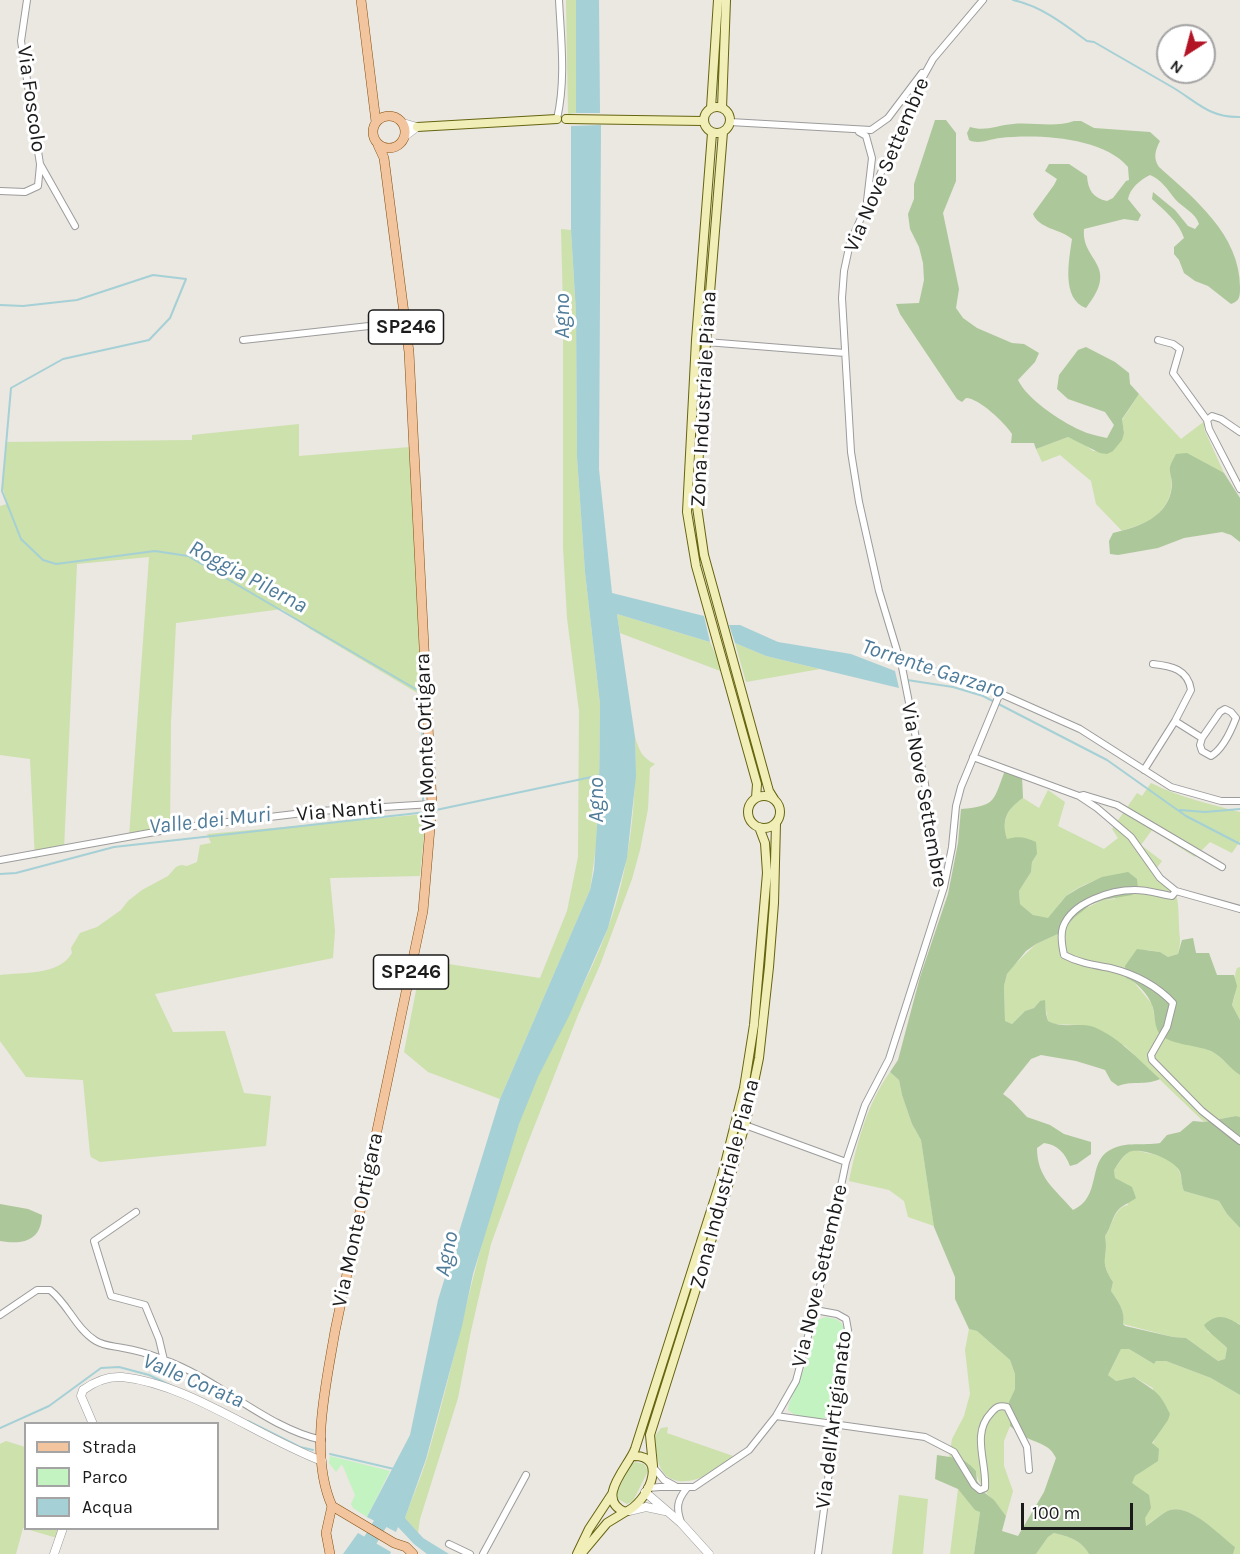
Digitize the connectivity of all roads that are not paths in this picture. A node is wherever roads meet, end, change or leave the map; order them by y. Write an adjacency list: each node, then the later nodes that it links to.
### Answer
1 (27, 0): 25 (street, Via Foscolo)
2 (362, 0): 8 (main road)
3 (559, 0): 12 (street)
4 (718, 0): 9 (main road)
5 (726, 0): 10 (main road)
6 (983, 0): 7 (street, Via Nove Settembre)
7 (933, 59): 18 (street); 27 (street, Via Nove Settembre)
8 (374, 103): 11 (main road); 14 (main road)
9 (711, 108): 10 (main road); 13 (main road)
10 (722, 108): 15 (main road)
11 (386, 116): 14 (main road); 16 (main road)
12 (561, 119): 13 (main road); 17 (main road)
13 (703, 121): 20 (main road)
14 (376, 122): 22 (main road)
15 (730, 122): 18 (street); 19 (main road)
16 (403, 123): 17 (street); 21 (main road)
17 (417, 127): 21 (street)
18 (854, 129): 27 (street)
19 (723, 132): 20 (main road); 32 (main road, Zona Industriale Piana)
20 (712, 133): 45 (main road, Zona Industriale Piana)
21 (405, 136): 23 (main road)
22 (378, 144): 23 (main road); 24 (main road, Via Monte Ortigara)
23 (394, 148): 24 (main road)
24 (384, 158): 29 (main road, Via Monte Ortigara / SP246)
25 (40, 164): 26 (street); 28 (street, Via Foscolo)
26 (0, 191)
27 (866, 207): 33 (street, Via Nove Settembre)
28 (75, 226)
29 (405, 322): 30 (street); 48 (main road, Via Monte Ortigara / SP246)
30 (243, 340)
31 (1158, 340): 34 (street)
32 (706, 342): 33 (street); 46 (main road, Zona Industriale Piana)
33 (845, 353): 37 (street, Via Nove Settembre)
34 (1207, 420): 35 (street); 36 (street)
35 (1240, 432)
36 (1240, 489)
37 (901, 664): 39 (street); 53 (street, Via Nove Settembre)
38 (1153, 664): 40 (street)
39 (1000, 693): 42 (street); 43 (street)
40 (1175, 721): 41 (street); 43 (street)
41 (1202, 738): 41 (street)
42 (973, 757): 44 (street); 53 (street)
43 (1144, 770): 47 (street)
44 (1079, 796): 52 (street); 54 (street)
45 (756, 798): 46 (main road); 50 (main road)
46 (774, 799): 49 (main road)
47 (1240, 801)
48 (432, 804): 51 (street, Via Nanti); 66 (main road, Via Monte Ortigara / SP246)
49 (776, 823): 50 (main road); 56 (main road, Zona Industriale Piana)
50 (759, 827): 67 (main road, Zona Industriale Piana)
51 (0, 860)
52 (1222, 867)
53 (944, 887): 58 (street, Via Nove Settembre)
54 (1176, 891): 55 (street); 57 (street)
55 (1240, 909)
56 (745, 1125): 58 (street); 69 (main road, Zona Industriale Piana)
57 (1240, 1141)
58 (846, 1162): 60 (street, Via Nove Settembre)
59 (136, 1212): 62 (street)
60 (815, 1310): 63 (street, Via Nove Settembre); 65 (street, Via dell'Artigianato)
61 (0, 1316): 62 (street)
62 (164, 1360): 66 (street)
63 (776, 1416): 65 (street); 73 (street, Via Nove Settembre)
64 (92, 1422): 68 (street)
65 (834, 1424): 70 (street); 93 (street, Via dell'Artigianato)
66 (322, 1440): 68 (main road, SP246)
67 (633, 1456): 69 (main road); 75 (main road, Zona Industriale Piana)
68 (322, 1461): 76 (main road, SP246)
69 (653, 1466): 72 (street); 74 (main road)
70 (1029, 1470)
71 (526, 1475): 90 (street)
72 (675, 1486): 73 (street); 74 (street)
73 (687, 1488): 80 (street)
74 (646, 1490): 77 (main road); 78 (street)
75 (612, 1493): 77 (main road); 91 (main road, Zona Industriale Piana)
76 (332, 1506): 79 (main road); 82 (main road)
77 (627, 1511): 78 (street); 91 (main road)
78 (669, 1512): 80 (street)
79 (346, 1515): 82 (main road); 83 (main road)
80 (681, 1523): 92 (street)
81 (62, 1530): 85 (street)
82 (326, 1533): 86 (main road)
83 (394, 1543): 87 (main road); 88 (main road)
84 (449, 1544): 89 (street)
85 (54, 1554)
86 (330, 1554)
87 (406, 1554)
88 (413, 1554)
89 (470, 1554)
90 (483, 1554)
91 (579, 1554)
92 (709, 1554)
93 (818, 1554)

